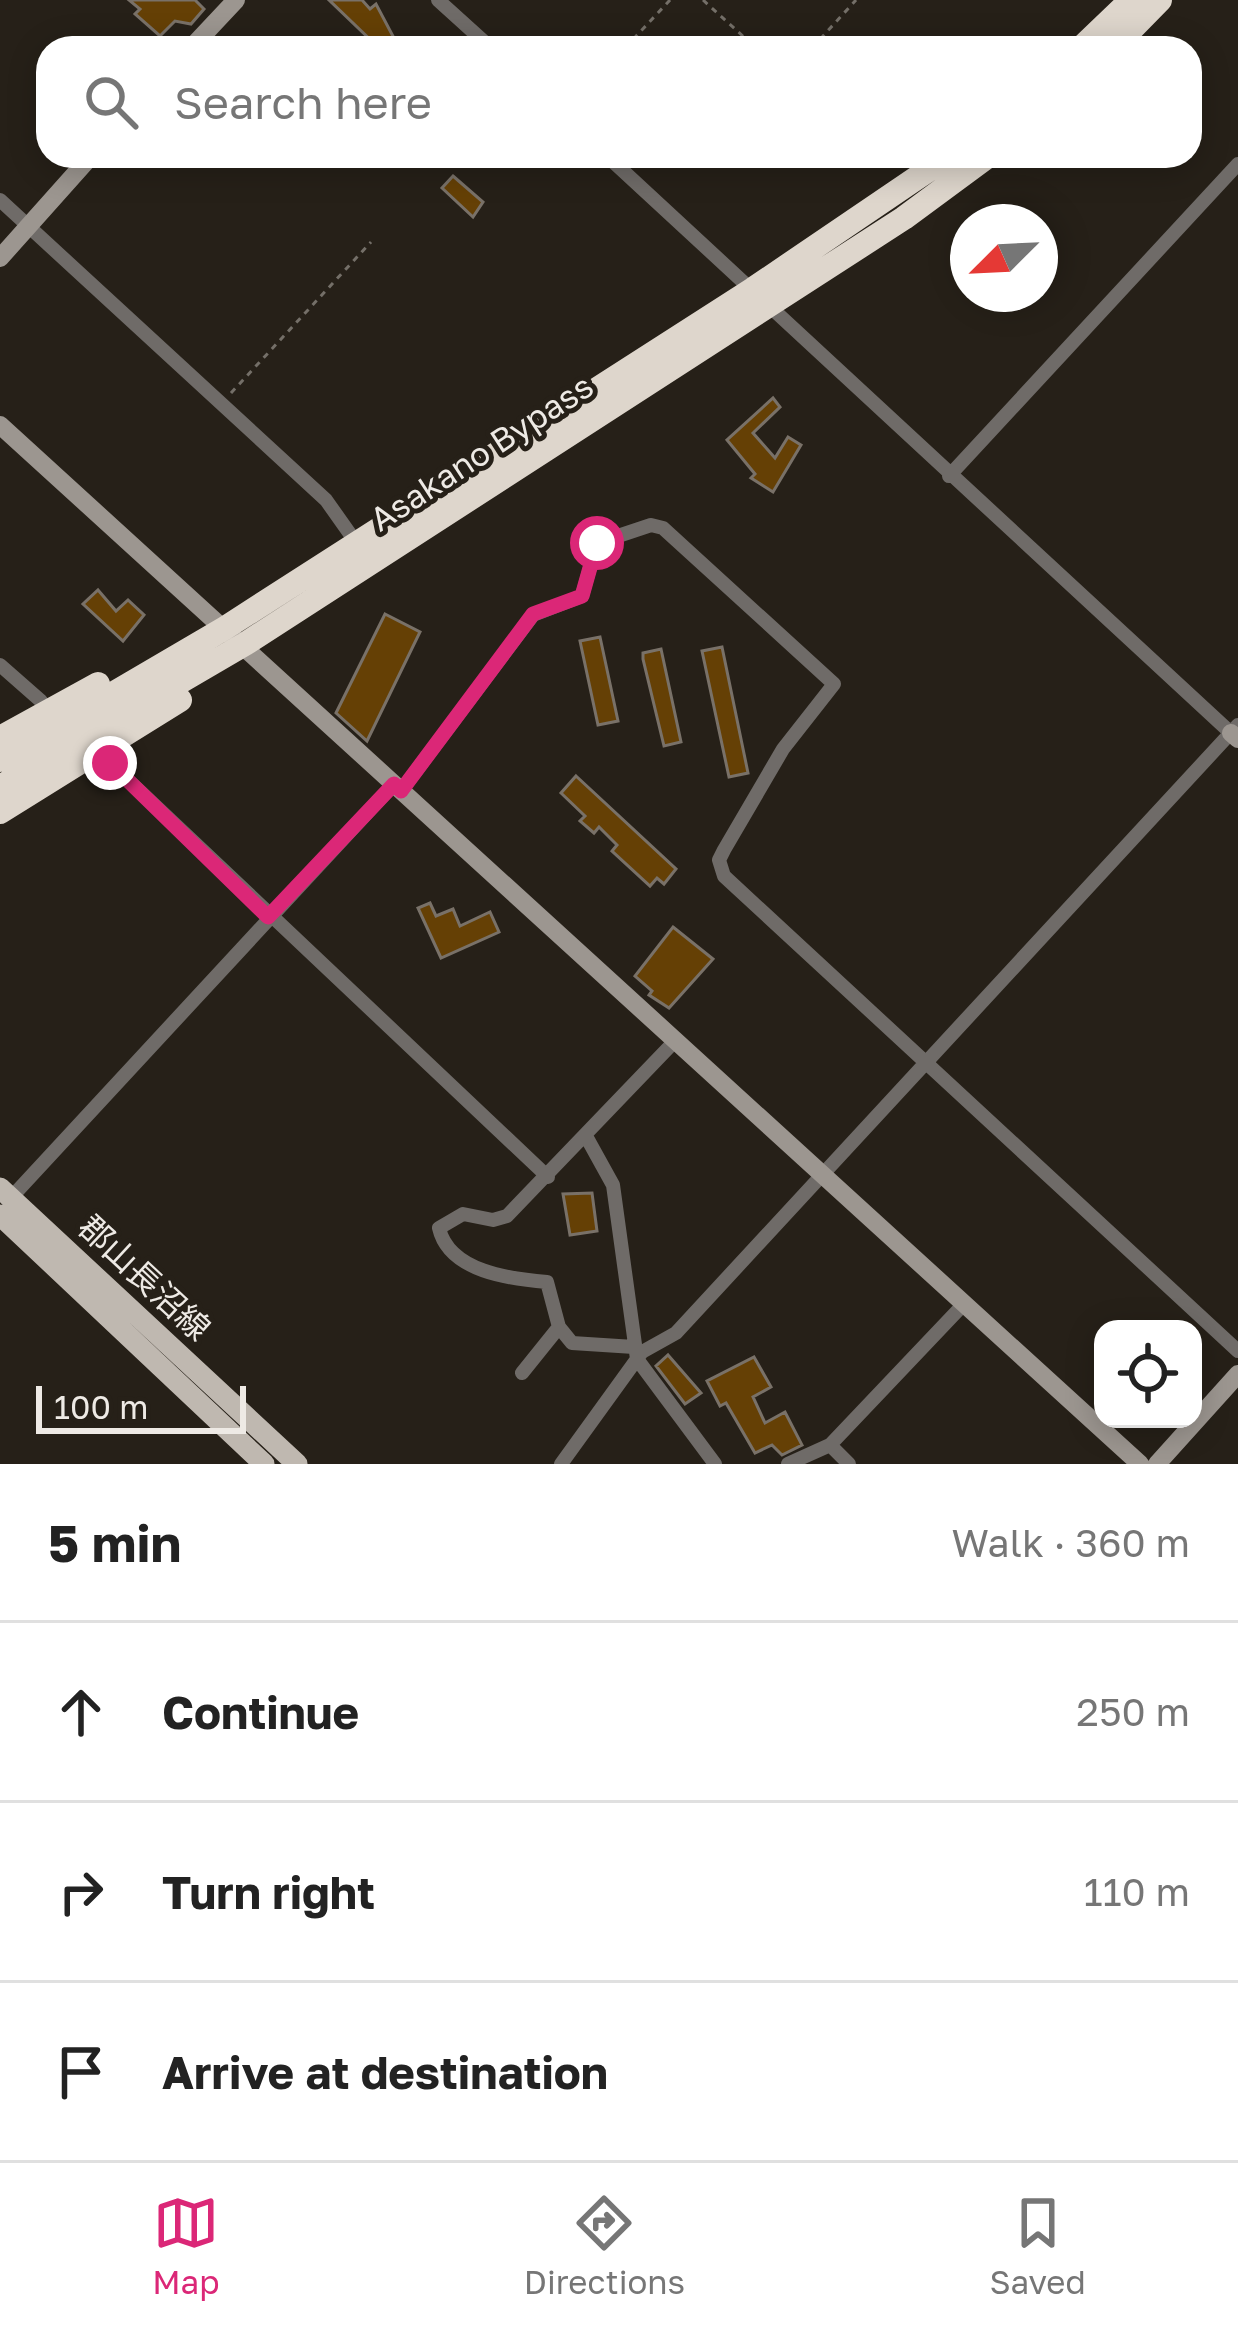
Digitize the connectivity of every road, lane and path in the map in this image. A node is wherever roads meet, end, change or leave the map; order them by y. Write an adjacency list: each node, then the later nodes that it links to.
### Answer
1 (236, 0): 8 (street)
2 (438, 0): 9 (street)
3 (670, 0): 10 (path)
4 (703, 0): 11 (path)
5 (856, 0): 12 (path)
6 (1131, 0): 13 (highway)
7 (1160, 0): 14 (highway)
8 (202, 36)
9 (478, 36)
10 (636, 36)
11 (744, 36)
12 (823, 36)
13 (1094, 36)
14 (1125, 36)
15 (1238, 164): 27 (street)
16 (80, 168): 21 (street)
17 (620, 168): 24 (street)
18 (934, 168): 24 (highway, Asakano Bypass)
19 (969, 168): 24 (highway, Asakano Bypass)
20 (0, 200): 21 (street)
21 (29, 226): 23 (street); 25 (street)
22 (370, 242): 25 (path)
23 (0, 258)
24 (761, 297): 27 (street); 28 (highway, Asakano Bypass); 29 (highway, Asakano Bypass)
25 (221, 403): 28 (street)
26 (0, 425): 29 (street)
27 (949, 476): 32 (street)
28 (355, 541): 29 (highway, Asakano Bypass)
29 (235, 636): 31 (highway); 34 (highway, Asakano Bypass); 36 (highway, Asakano Bypass); 37 (street); 38 (highway)
30 (0, 665): 31 (street)
31 (48, 705): 33 (highway)
32 (1236, 732): 41 (street)
33 (0, 737)
34 (0, 760)
35 (110, 763): 39 (street)
36 (0, 787)
37 (398, 788): 39 (street); 40 (street); 41 (street)
38 (0, 812)
39 (268, 917): 43 (street); 45 (street)
40 (673, 1043): 42 (street); 44 (street)
41 (927, 1063): 44 (street); 48 (street)
42 (586, 1138): 43 (street); 49 (street)
43 (548, 1177): 47 (street)
44 (819, 1178): 46 (street); 49 (street)
45 (3, 1202): 53 (main road, 郡山長沼線); 54 (main road, 郡山長沼線)
46 (962, 1306): 52 (street); 59 (street)
47 (560, 1327): 49 (street); 50 (street)
48 (1238, 1351)
49 (635, 1353): 55 (street); 56 (street)
50 (522, 1373)
51 (1238, 1374): 60 (street)
52 (830, 1445): 57 (street); 58 (street)
53 (264, 1464)
54 (297, 1464)
55 (561, 1464)
56 (715, 1464)
57 (788, 1464)
58 (849, 1464)
59 (1140, 1464)
60 (1157, 1464)

